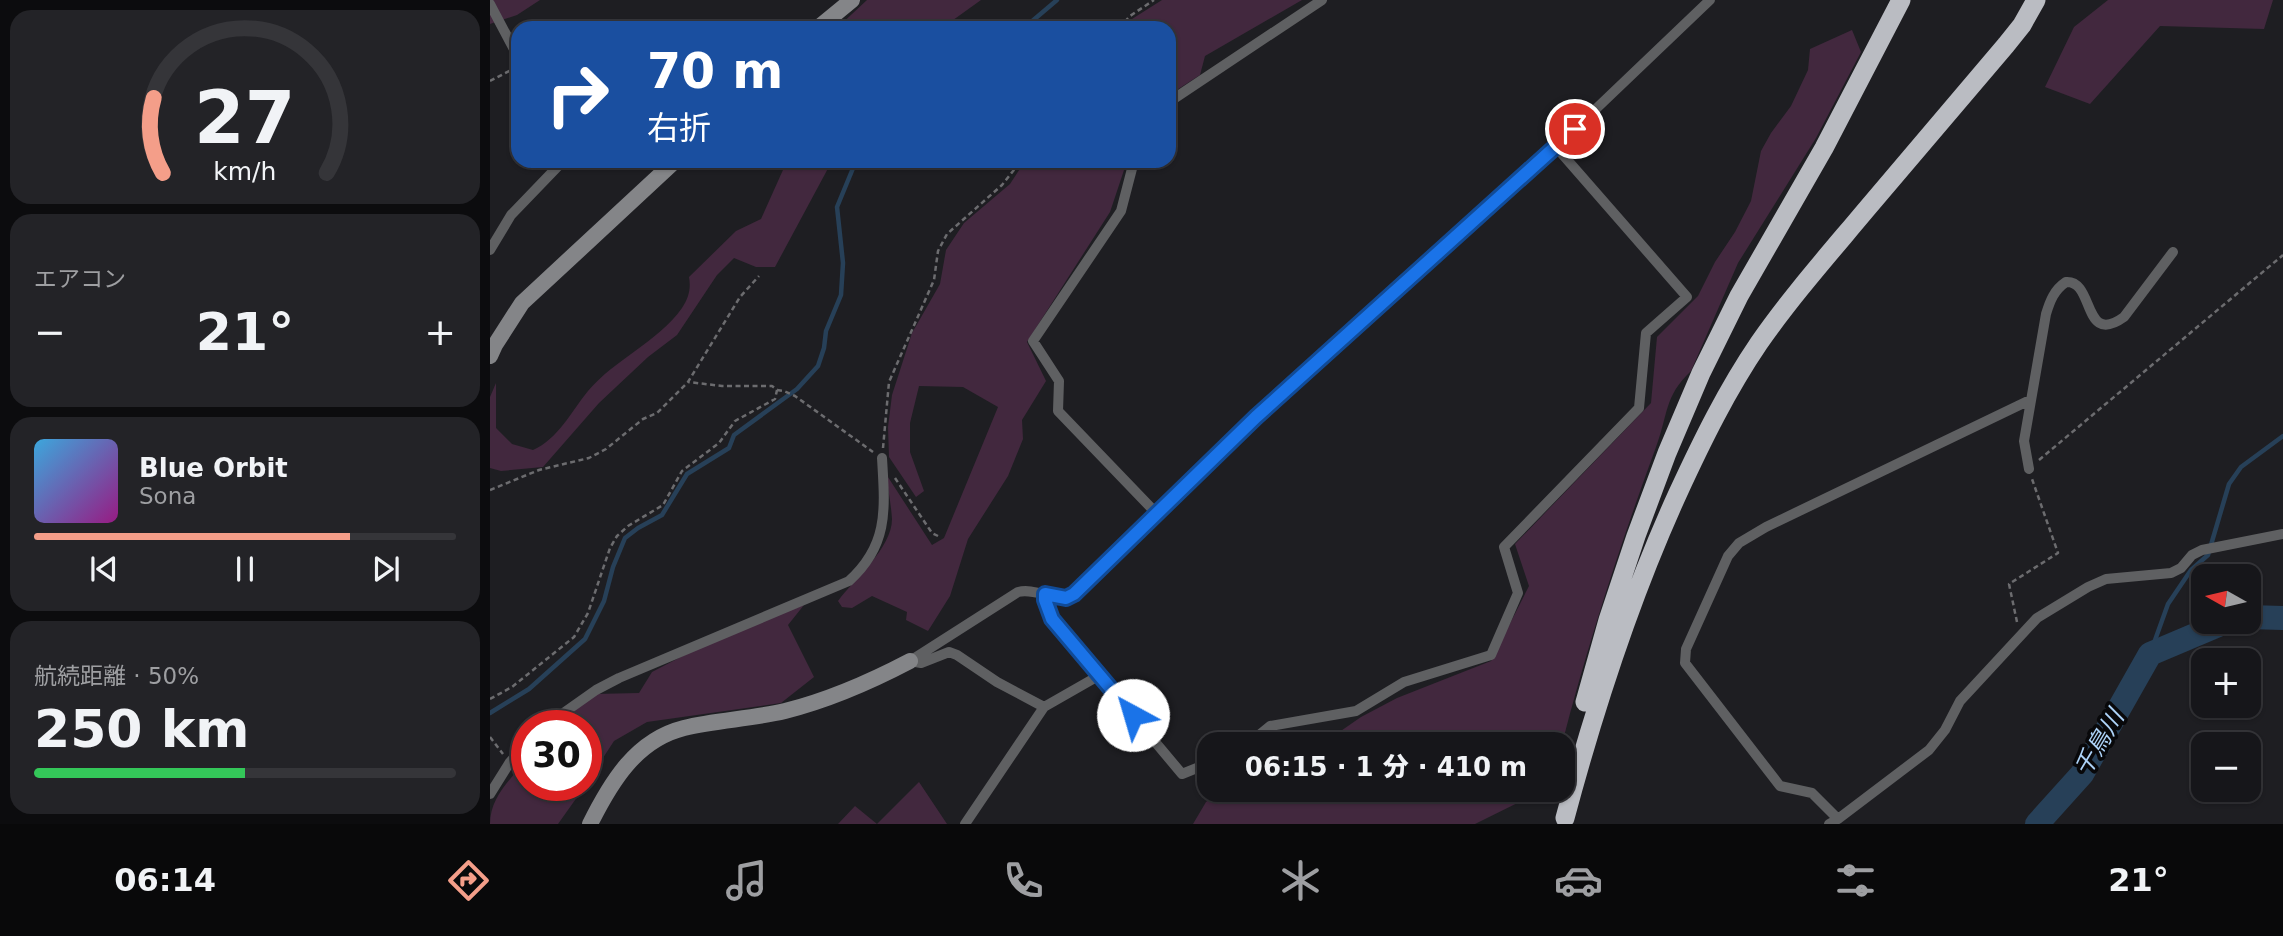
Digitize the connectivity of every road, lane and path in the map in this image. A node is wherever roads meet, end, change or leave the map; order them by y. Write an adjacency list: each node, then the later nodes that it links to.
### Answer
1 (852, 0): 8 (street)
2 (1154, 0): 9 (path)
3 (1322, 0): 13 (street)
4 (1710, 0): 14 (street)
5 (1901, 0): 45 (highway)
6 (2036, 0): 45 (highway)
7 (490, 4): 10 (street)
8 (826, 21)
9 (1125, 21)
10 (511, 44)
11 (511, 70): 12 (path)
12 (490, 81)
13 (1176, 97)
14 (1556, 148): 30 (street); 40 (street)
15 (556, 168): 19 (street)
16 (668, 168): 23 (street)
17 (1015, 168): 27 (path)
18 (1132, 168): 30 (street)
19 (490, 250)
20 (2173, 252): 26 (street)
21 (2283, 255): 28 (path)
22 (759, 276): 24 (path)
23 (490, 356)
24 (688, 382): 25 (path); 29 (path)
25 (777, 390): 27 (path); 37 (path)
26 (2030, 400): 28 (street); 46 (street)
27 (882, 458): 32 (path); 39 (street)
28 (2029, 468): 34 (path)
29 (490, 490)
30 (1157, 514): 33 (street)
31 (2283, 534): 34 (street)
32 (940, 537)
33 (1045, 594): 35 (street); 36 (street)
34 (2021, 635): 46 (street)
35 (910, 661): 38 (street); 47 (street)
36 (1100, 675): 38 (street); 43 (street)
37 (490, 699)
38 (1044, 707): 48 (street)
39 (568, 710)
40 (1263, 732)
41 (490, 737): 42 (path)
42 (510, 762): 44 (street)
43 (1197, 768)
44 (490, 794)
45 (1565, 821)
46 (1833, 822)
47 (590, 824)
48 (965, 824)

